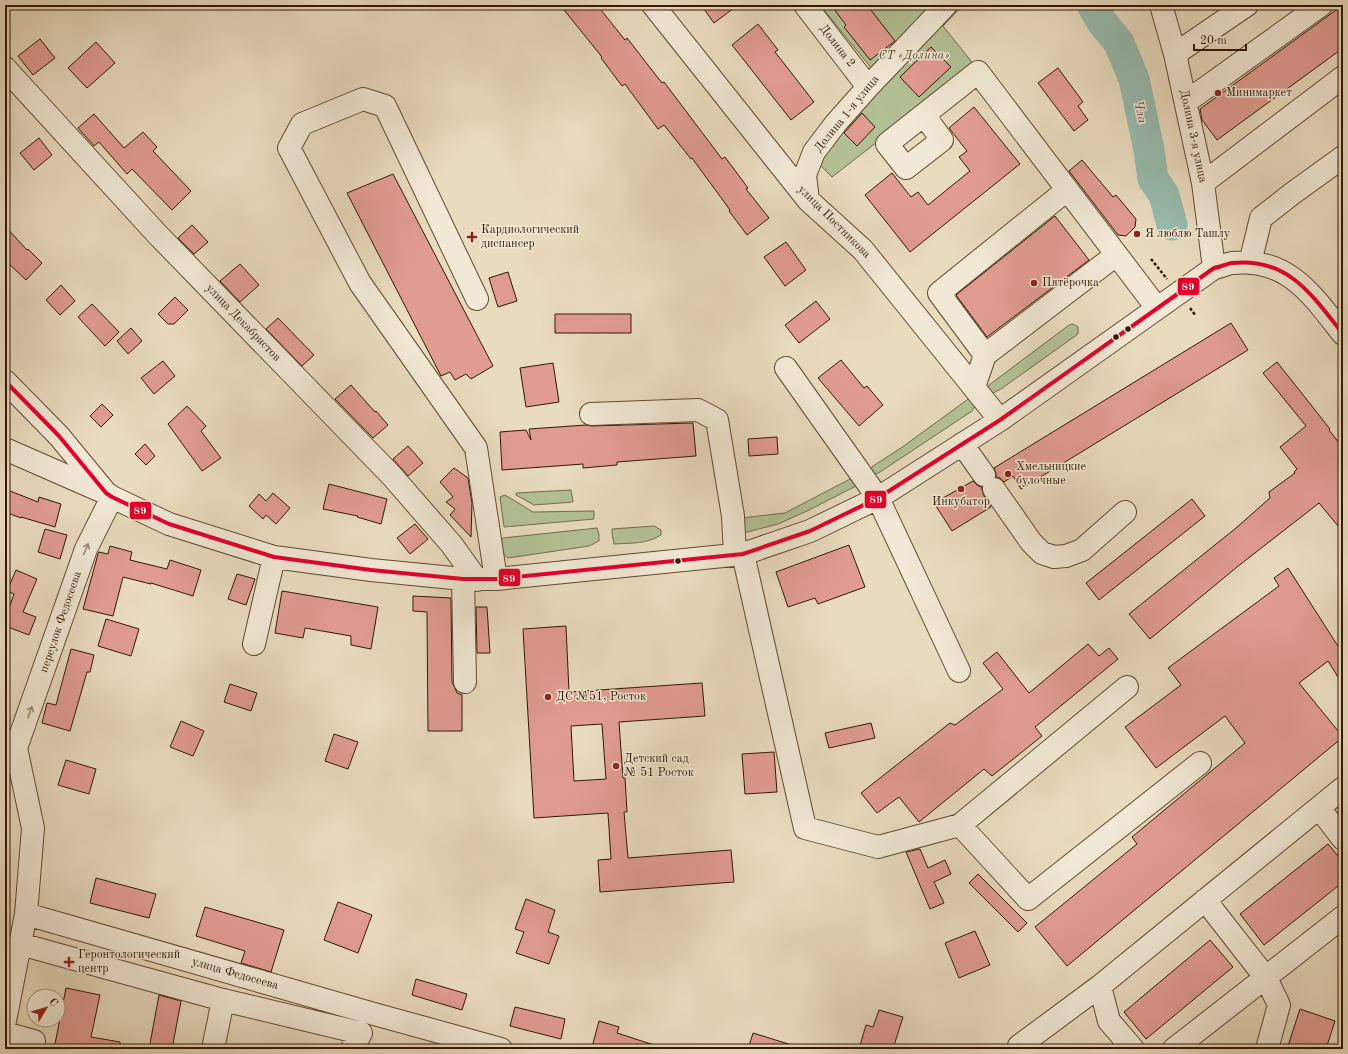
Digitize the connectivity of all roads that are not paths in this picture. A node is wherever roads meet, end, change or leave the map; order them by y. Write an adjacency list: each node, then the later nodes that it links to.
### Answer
1 (654, 5): 16 (street, улица Постникова)
2 (805, 5): 10 (street, Долина 2)
3 (946, 5): 10 (street, Долина 1-я улица)
4 (1161, 5): 7 (street, Долина 3-я улица)
5 (1247, 5): 7 (street)
6 (1321, 5): 11 (street)
7 (1175, 54): 11 (street, Долина 3-я улица)
8 (5, 68): 36 (street, улица Декабристов)
9 (1343, 77): 14 (street)
10 (868, 87): 16 (street, Долина 1-я улица)
11 (1186, 102): 14 (street, Долина 3-я улица)
12 (924, 115): 15 (street)
13 (1343, 157): 18 (street)
14 (1203, 183): 19 (street, Долина 3-я улица)
15 (1067, 190): 17 (street); 23 (street)
16 (808, 200): 26 (street, улица Постникова)
17 (1116, 255): 21 (street); 23 (street)
18 (1250, 263): 19 (street); 22 (street)
19 (1214, 268): 21 (street)
20 (477, 299): 36 (street)
21 (1157, 308): 28 (street)
22 (1343, 334)
23 (985, 355): 26 (street)
24 (786, 368): 32 (street)
25 (5, 381): 31 (street)
26 (974, 387): 28 (street, улица Постникова)
27 (591, 414): 34 (street)
28 (1000, 420): 29 (street)
29 (962, 444): 32 (street); 33 (street)
30 (5, 449): 31 (street)
31 (109, 495): 35 (street); 41 (street, переулок Федосеева, one-way to 31)
32 (878, 498): 34 (street); 38 (street)
33 (1125, 512)
34 (739, 555): 36 (street); 45 (street)
35 (274, 557): 36 (street); 37 (street)
36 (479, 579): 39 (street)
37 (254, 644)
38 (959, 671)
39 (465, 682)
40 (1127, 686): 45 (street)
41 (11, 746): 48 (street)
42 (1200, 763): 45 (street)
43 (1343, 788): 44 (street)
44 (1319, 808): 46 (street); 47 (street)
45 (960, 825)
46 (1343, 838)
47 (1205, 900): 51 (street); 52 (street)
48 (26, 914): 50 (street); 54 (street, улица Федосеева)
49 (1343, 917): 51 (street)
50 (20, 944): 53 (street); 55 (street)
51 (1266, 978): 64 (street); 65 (street)
52 (1100, 986): 58 (street); 63 (street)
53 (223, 1000): 59 (street); 60 (street)
54 (374, 1014): 61 (street); 62 (street, улица Федосеева)
55 (5, 1021)
56 (5, 1033): 57 (street)
57 (34, 1041)
58 (1019, 1046)
59 (213, 1049)
60 (352, 1049)
61 (364, 1049)
62 (501, 1049)
63 (1132, 1049)
64 (1174, 1049)
65 (1267, 1049)

